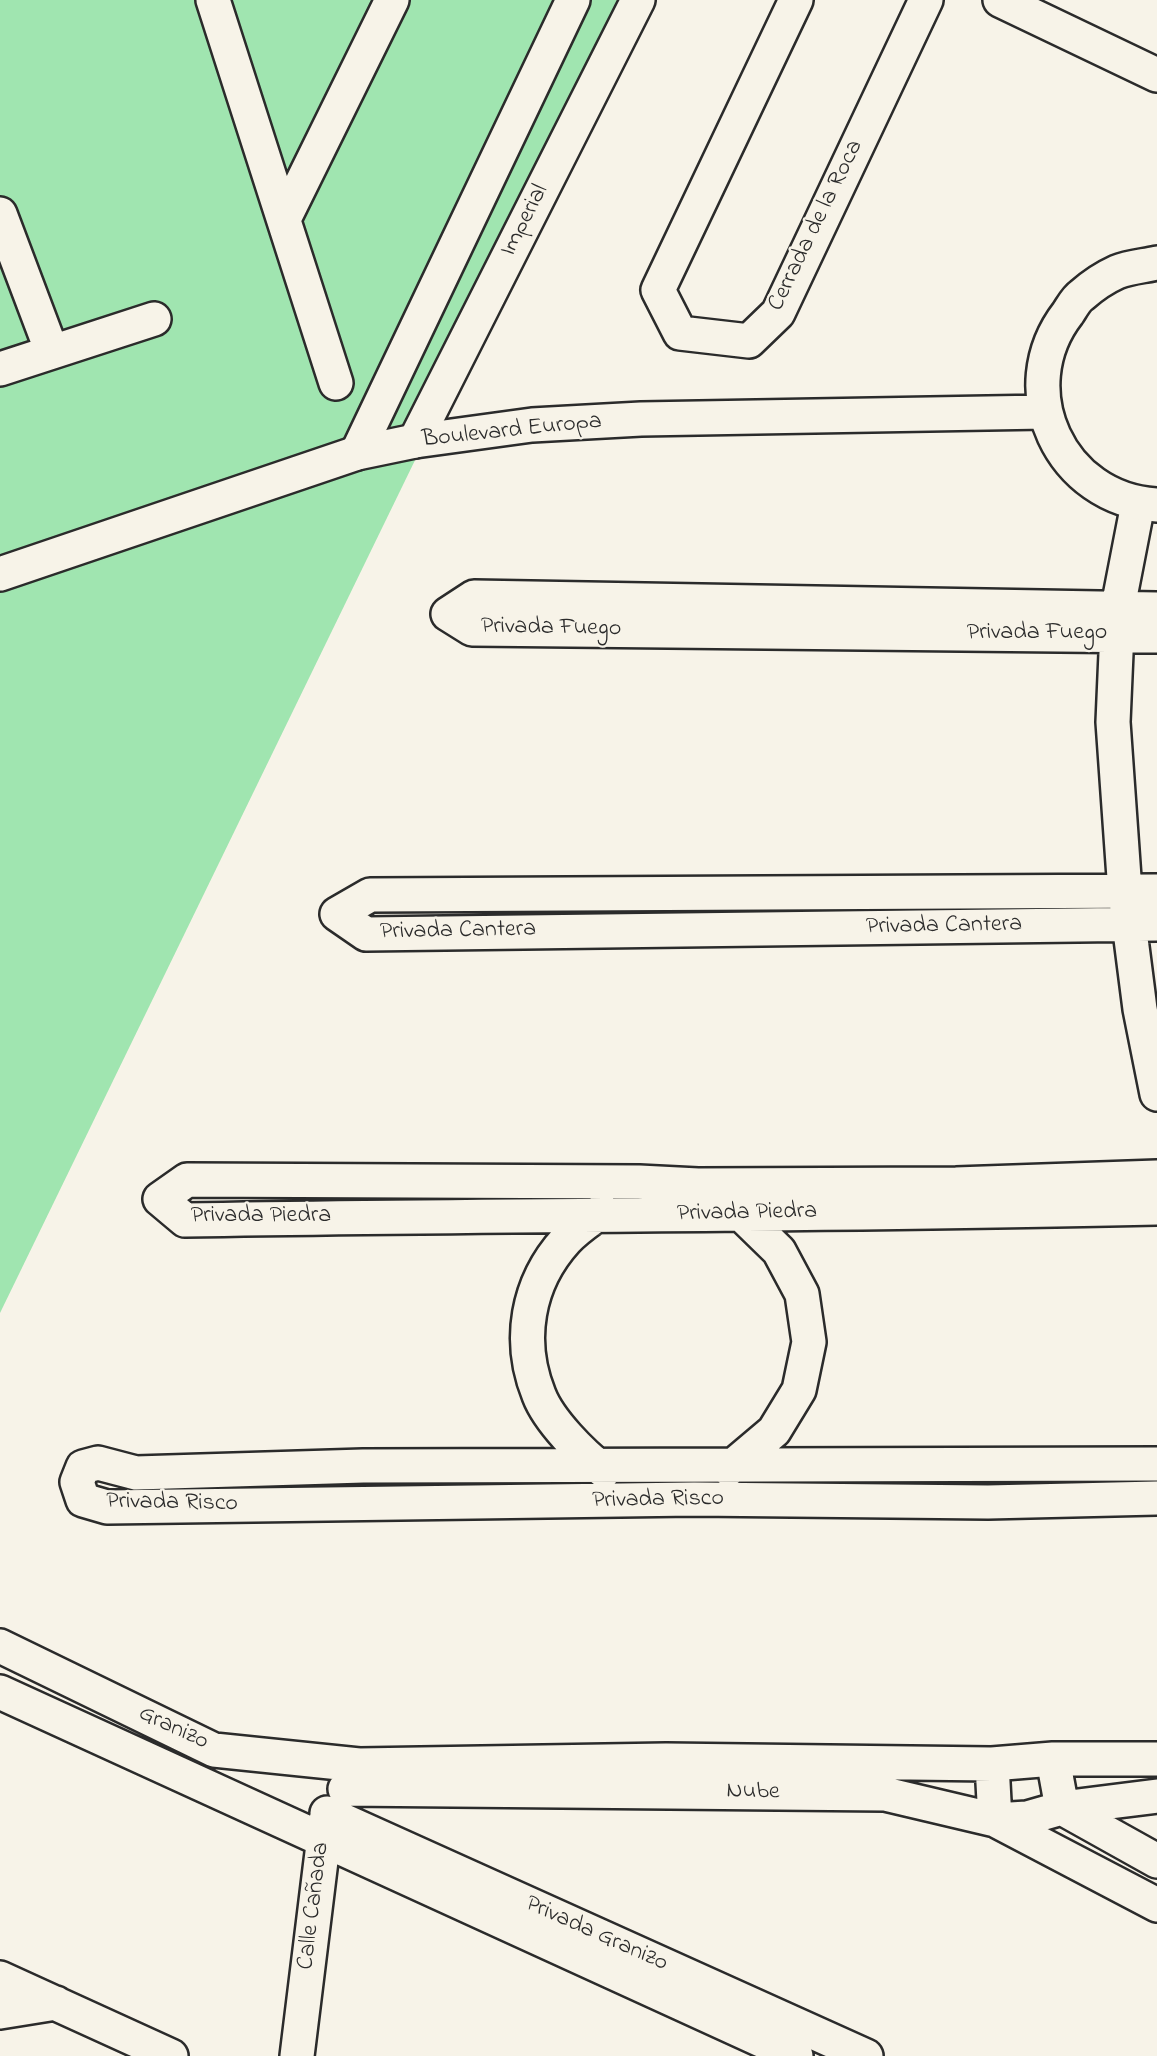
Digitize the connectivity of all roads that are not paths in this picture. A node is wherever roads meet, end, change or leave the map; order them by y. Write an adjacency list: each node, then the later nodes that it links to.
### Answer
1 (213, 0): 10 (street)
2 (392, 0): 10 (street)
3 (573, 0): 18 (street)
4 (638, 0): 17 (street, Imperial)
5 (796, 0): 6 (street, Cerrada de la Roca)
6 (926, 0)
7 (1000, 0): 8 (street)
8 (1157, 75)
9 (0, 214): 13 (street)
10 (284, 219): 15 (street)
11 (1157, 263): 16 (street)
12 (154, 319): 13 (street)
13 (52, 352): 14 (street)
14 (0, 369)
15 (336, 383)
16 (1045, 412): 17 (street, Boulevard Europa); 19 (street)
17 (415, 441): 18 (street, Boulevard Europa)
18 (357, 453): 20 (street, Boulevard Europa)
19 (1148, 504): 23 (street)
20 (0, 574)
21 (1157, 609): 23 (street, Privada Fuego)
22 (876, 618): 22 (street, Privada Fuego); 23 (street, Privada Fuego)
23 (1117, 621): 24 (street, Privada Fuego); 25 (street)
24 (1157, 636)
25 (1141, 891): 26 (street, Privada Cantera); 28 (street)
26 (856, 893): 27 (street, Privada Cantera); 29 (street)
27 (604, 894): 30 (street); 30 (street, Privada Cantera)
28 (1144, 925): 29 (street, Privada Cantera); 31 (street)
29 (860, 928): 30 (street, Privada Cantera)
30 (607, 930)
31 (1157, 1094)
32 (1157, 1177): 36 (street, Privada Piedra)
33 (395, 1181): 34 (street, Privada Piedra); 39 (street); 39 (street, Privada Piedra)
34 (639, 1182): 35 (street, Privada Piedra); 40 (street)
35 (698, 1185): 36 (street, Privada Piedra); 38 (street)
36 (956, 1198): 37 (street, Privada Piedra); 38 (street, Privada Piedra)
37 (1157, 1208)
38 (741, 1214): 40 (street, Privada Piedra); 43 (street)
39 (392, 1216): 40 (street, Privada Piedra)
40 (596, 1216): 42 (street)
41 (986, 1463): 43 (street, Privada Risco); 44 (street, Privada Risco); 49 (street)
42 (596, 1464): 43 (street, Privada Risco); 45 (street, Privada Risco); 48 (street)
43 (735, 1464): 47 (street)
44 (1157, 1464)
45 (363, 1466): 50 (street); 50 (street, Privada Risco)
46 (1157, 1498): 49 (street, Privada Risco)
47 (694, 1499): 48 (street, Privada Risco); 49 (street, Privada Risco)
48 (643, 1501): 50 (street, Privada Risco)
49 (988, 1502)
50 (365, 1504)
51 (0, 1646): 59 (street, Granizo)
52 (0, 1692): 59 (street, Granizo)
53 (1053, 1759): 54 (street, Nube); 56 (street, Nube); 60 (street)
54 (1157, 1759)
55 (666, 1760): 56 (street, Nube); 57 (street); 59 (street, Nube)
56 (992, 1764): 61 (street)
57 (665, 1792): 59 (street, Nube); 61 (street, Nube)
58 (1157, 1796): 60 (street, Nube)
59 (338, 1801): 64 (street, Privada Granizo); 70 (street, Calle Cañada)
60 (1062, 1808): 61 (street, Nube); 62 (street)
61 (995, 1820): 63 (street)
62 (1157, 1862)
63 (1157, 1905)
64 (605, 1954): 68 (street, Privada Granizo); 71 (street, Privada Granizo)
65 (0, 1978): 66 (street)
66 (56, 2003): 67 (street); 69 (street)
67 (0, 2012)
68 (857, 2054)
69 (171, 2056)
70 (297, 2056)
71 (796, 2056)

